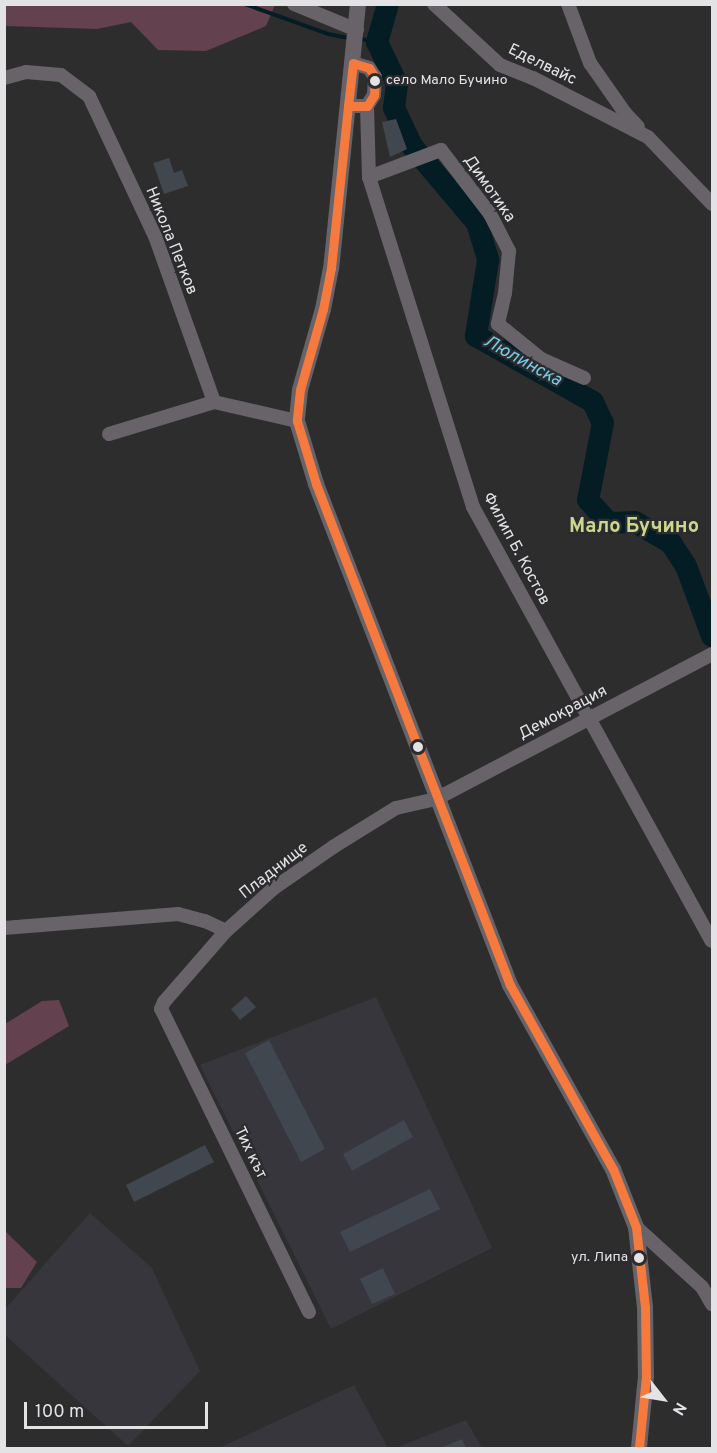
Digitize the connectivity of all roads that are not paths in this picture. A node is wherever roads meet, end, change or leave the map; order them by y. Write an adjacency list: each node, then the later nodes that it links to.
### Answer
1 (294, 4): 5 (street)
2 (358, 4): 5 (street)
3 (434, 4): 10 (street, Еделвайс)
4 (568, 4): 10 (street, Еделвайс)
5 (357, 30): 6 (street)
6 (353, 63): 8 (street); 9 (street, Филип Б. Костов)
7 (4, 78): 14 (street, Никола Петков)
8 (348, 106): 9 (street); 15 (street)
9 (367, 106): 11 (street, Филип Б. Костов)
10 (648, 137): 12 (street, Еделвайс)
11 (369, 177): 13 (street, Димотика); 18 (street, Филип Б. Костов)
12 (712, 204)
13 (584, 378)
14 (214, 402): 15 (street); 16 (street)
15 (297, 421): 19 (street)
16 (109, 434)
17 (709, 655): 18 (street, Демокрация)
18 (589, 718): 19 (street, Демокрация); 22 (street, Филип Б. Костов)
19 (436, 799): 21 (street, Пладнище); 24 (street)
20 (4, 928): 21 (street)
21 (226, 931): 23 (street, Пладнище)
22 (712, 941)
23 (161, 1009): 27 (street, Тих кът)
24 (636, 1227): 25 (street); 28 (street)
25 (707, 1284): 26 (street)
26 (712, 1304)
27 (309, 1312)
28 (639, 1449)

